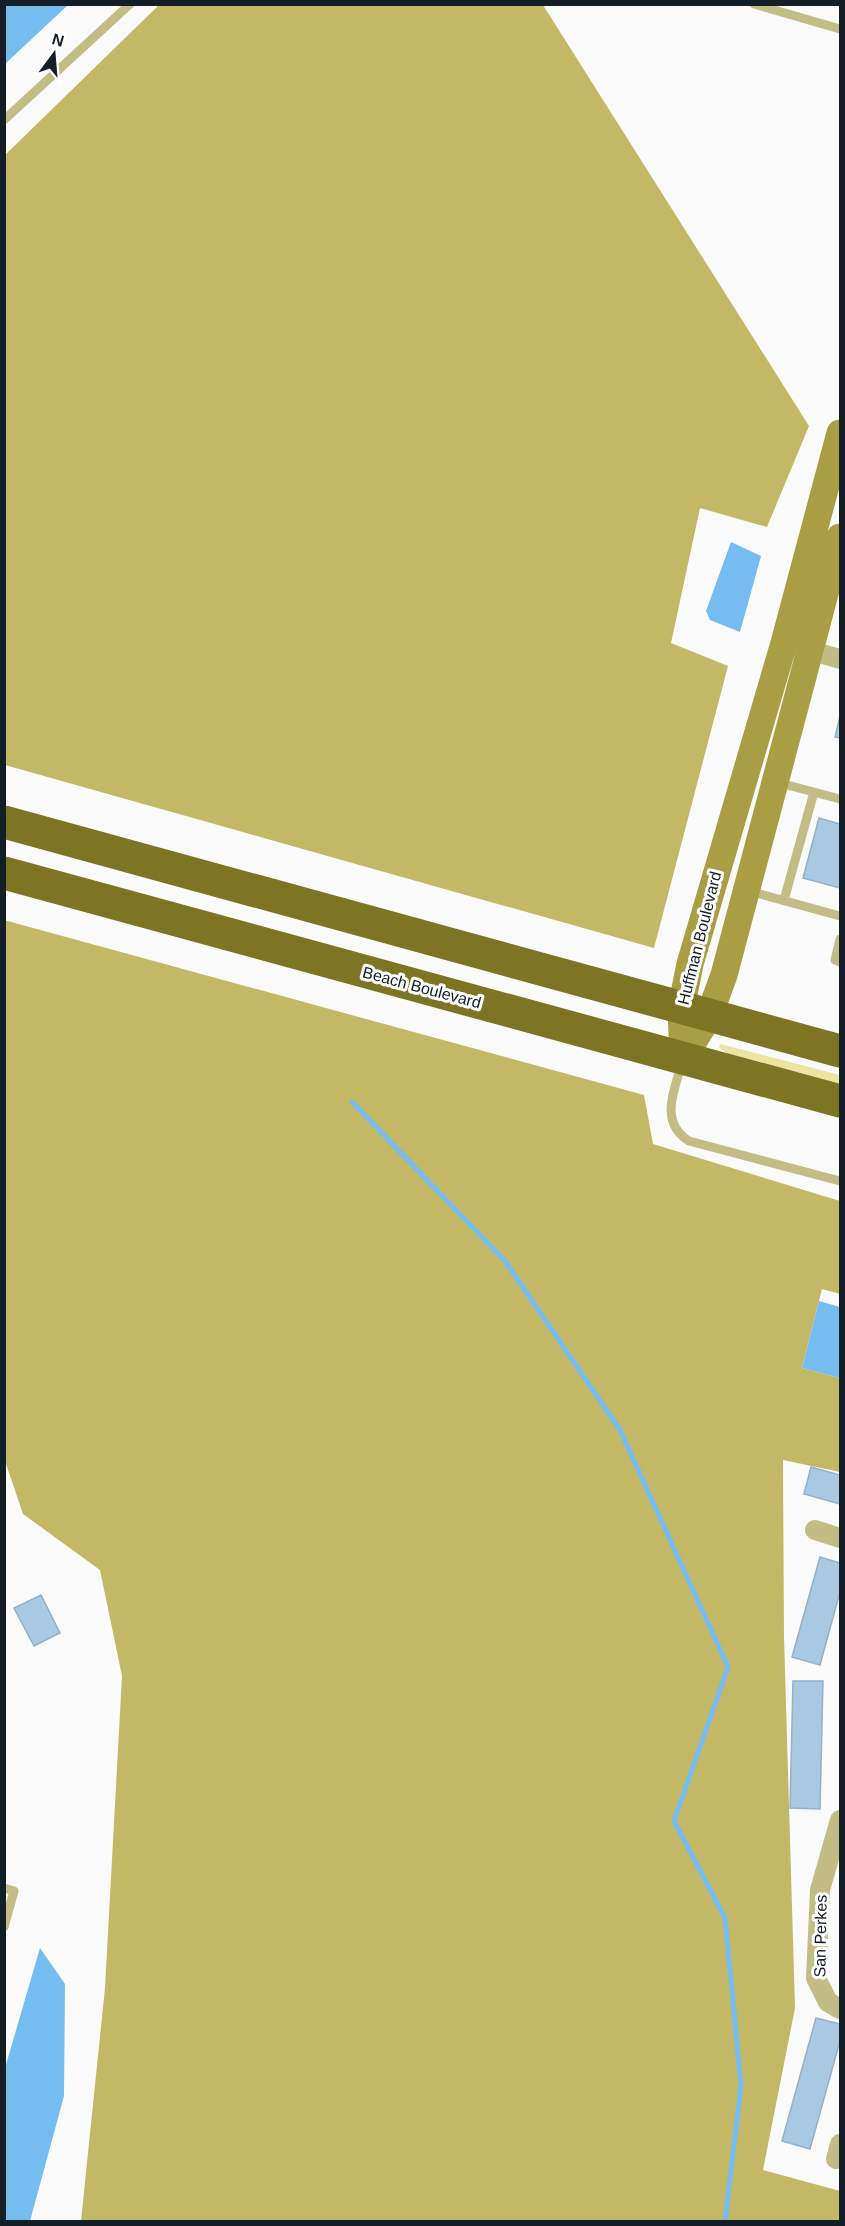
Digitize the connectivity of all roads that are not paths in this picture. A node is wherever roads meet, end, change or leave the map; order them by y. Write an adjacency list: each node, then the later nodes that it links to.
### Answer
1 (130, 4): 4 (lane)
2 (754, 4): 3 (lane)
3 (840, 29)
4 (4, 120)
5 (840, 433): 7 (street, Huffman Boulevard)
6 (840, 537): 7 (street, Huffman Boulevard)
7 (796, 647): 8 (street); 9 (street, Huffman Boulevard); 10 (street, Huffman Boulevard)
8 (840, 659)
9 (770, 690): 10 (street); 20 (street, Huffman Boulevard)
10 (774, 782): 11 (lane); 15 (street, Huffman Boulevard)
11 (814, 792): 12 (lane); 16 (lane)
12 (840, 800)
13 (4, 822): 20 (highway)
14 (4, 873): 22 (highway, Beach Boulevard)
15 (747, 890): 16 (lane); 20 (street, Huffman Boulevard)
16 (784, 900): 17 (lane)
17 (840, 916)
18 (840, 939): 19 (lane)
19 (840, 962)
20 (695, 1012): 21 (highway); 22 (street, Huffman Boulevard)
21 (840, 1051)
22 (683, 1059): 23 (highway, Beach Boulevard); 24 (lane)
23 (840, 1101)
24 (840, 1181)
25 (815, 1530): 26 (street)
26 (840, 1538)
27 (840, 1820): 30 (street, San Perkes)
28 (4, 1888): 29 (lane)
29 (4, 1927)
30 (840, 2009)

